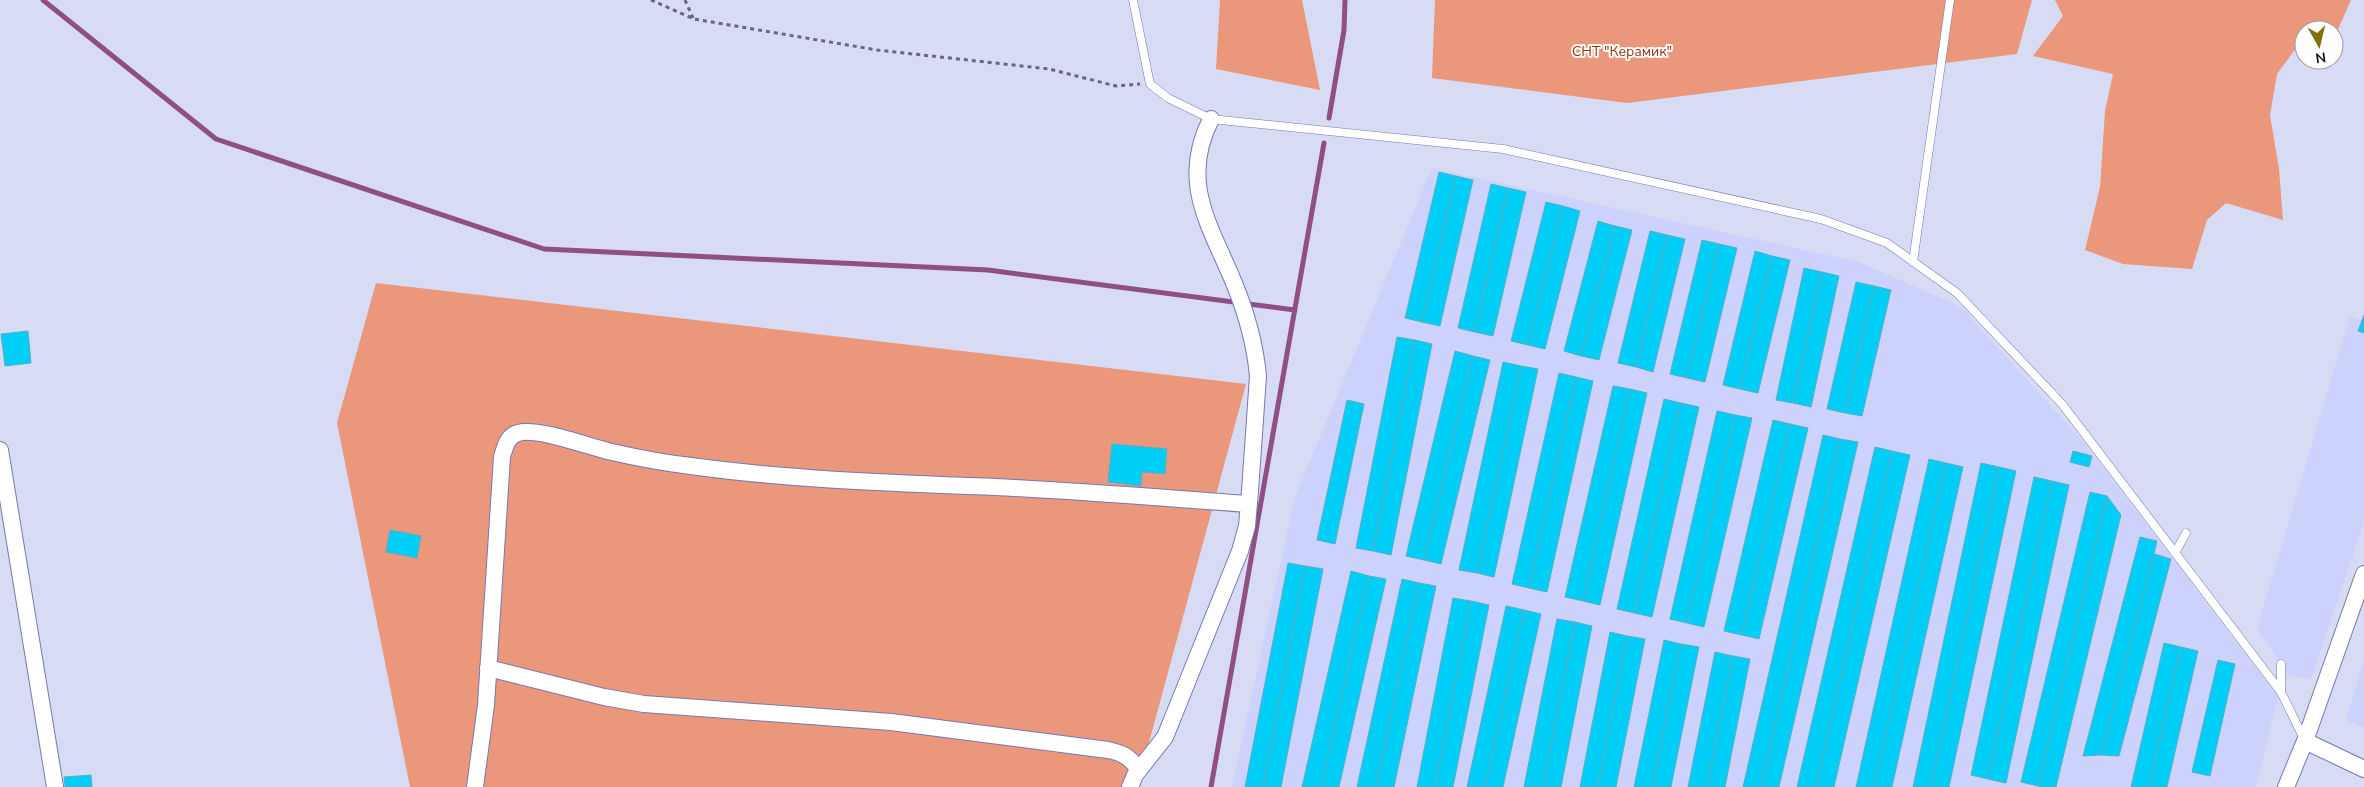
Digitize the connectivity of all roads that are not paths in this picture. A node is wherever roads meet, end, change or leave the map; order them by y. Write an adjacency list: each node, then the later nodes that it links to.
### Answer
1 (1133, 0): 3 (lane)
2 (1950, 0): 4 (lane)
3 (1211, 119): 4 (lane); 6 (street)
4 (1913, 262): 8 (lane)
5 (0, 450): 16 (street)
6 (1249, 504): 11 (street); 15 (street)
7 (2186, 533): 8 (lane)
8 (2175, 552): 12 (lane)
9 (2364, 574): 13 (street)
10 (2281, 664): 12 (lane)
11 (488, 668): 15 (street); 17 (street)
12 (2281, 692): 13 (lane)
13 (2305, 741): 14 (street); 19 (street)
14 (2364, 769)
15 (1140, 770): 18 (street)
16 (55, 787)
17 (475, 787)
18 (1130, 787)
19 (2286, 787)

